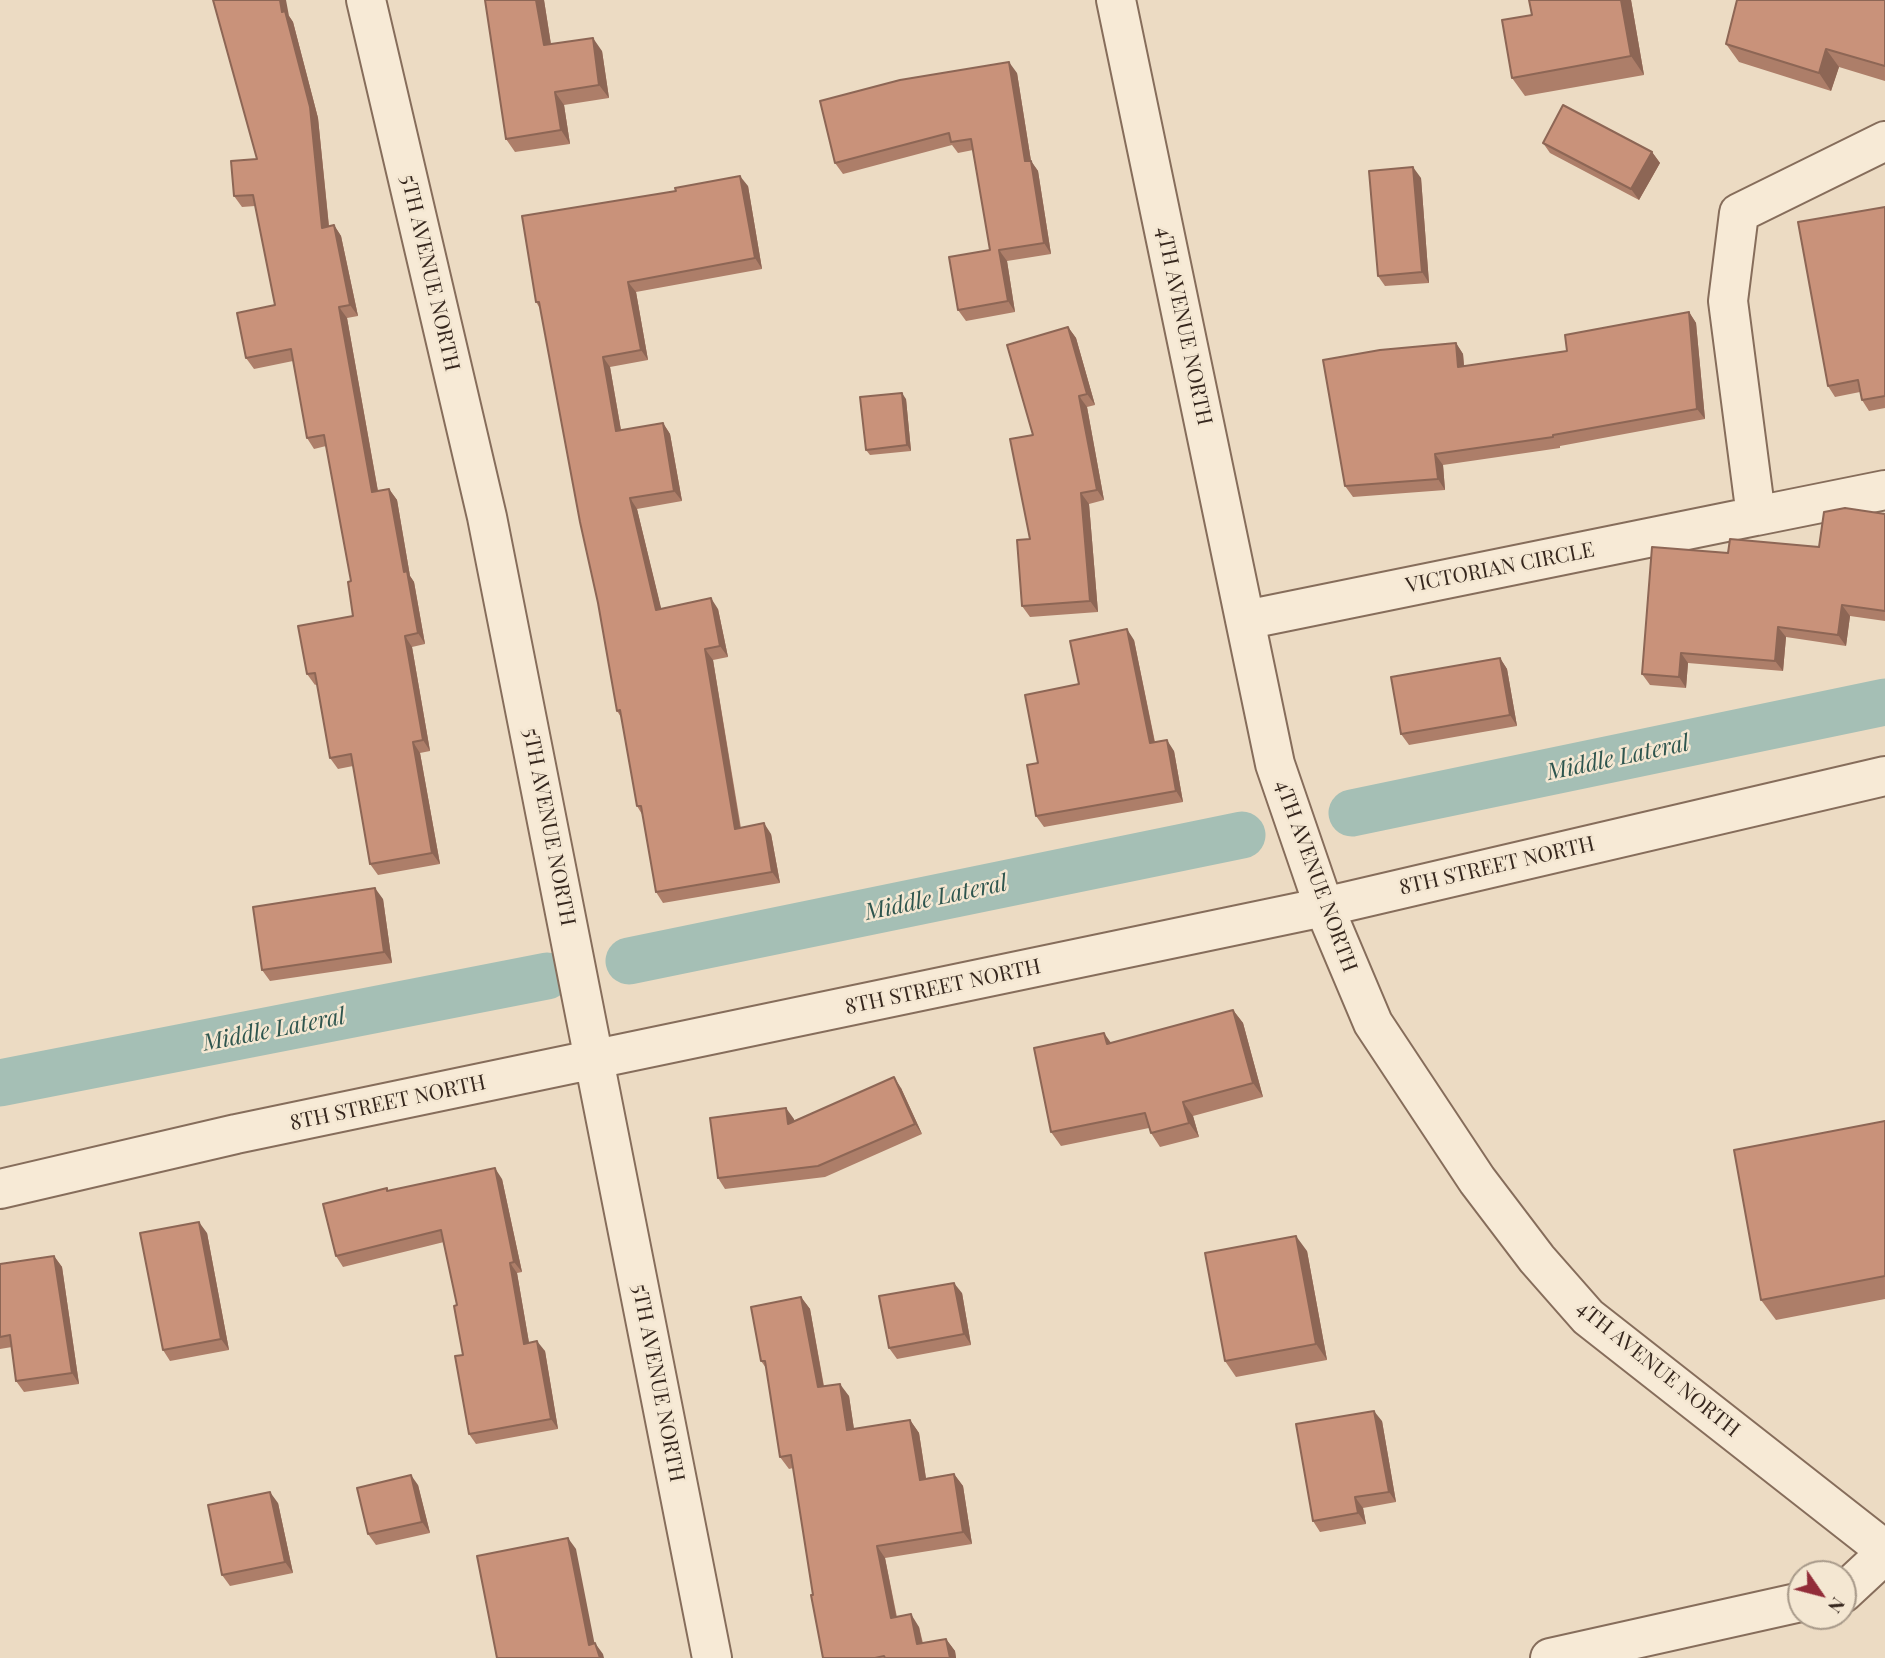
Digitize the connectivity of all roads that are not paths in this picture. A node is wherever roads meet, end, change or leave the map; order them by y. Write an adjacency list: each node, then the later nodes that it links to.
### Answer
1 (366, 0): 9 (street, 5TH AVENUE NORTH)
2 (1116, 0): 6 (street, 4TH AVENUE NORTH)
3 (1885, 141): 5 (street)
4 (1885, 491): 5 (street, VICTORIAN CIRCLE)
5 (1756, 516): 6 (street, VICTORIAN CIRCLE)
6 (1245, 620): 8 (street, 4TH AVENUE NORTH)
7 (1885, 776): 8 (street, 8TH STREET NORTH)
8 (1324, 907): 9 (street, 8TH STREET NORTH); 11 (street, 4TH AVENUE NORTH)
9 (595, 1061): 10 (street, 8TH STREET NORTH); 14 (street, 5TH AVENUE NORTH)
10 (0, 1189)
11 (1885, 1552): 12 (street)
12 (1857, 1579)
13 (1787, 1605): 15 (street)
14 (712, 1658)
15 (1550, 1658)

